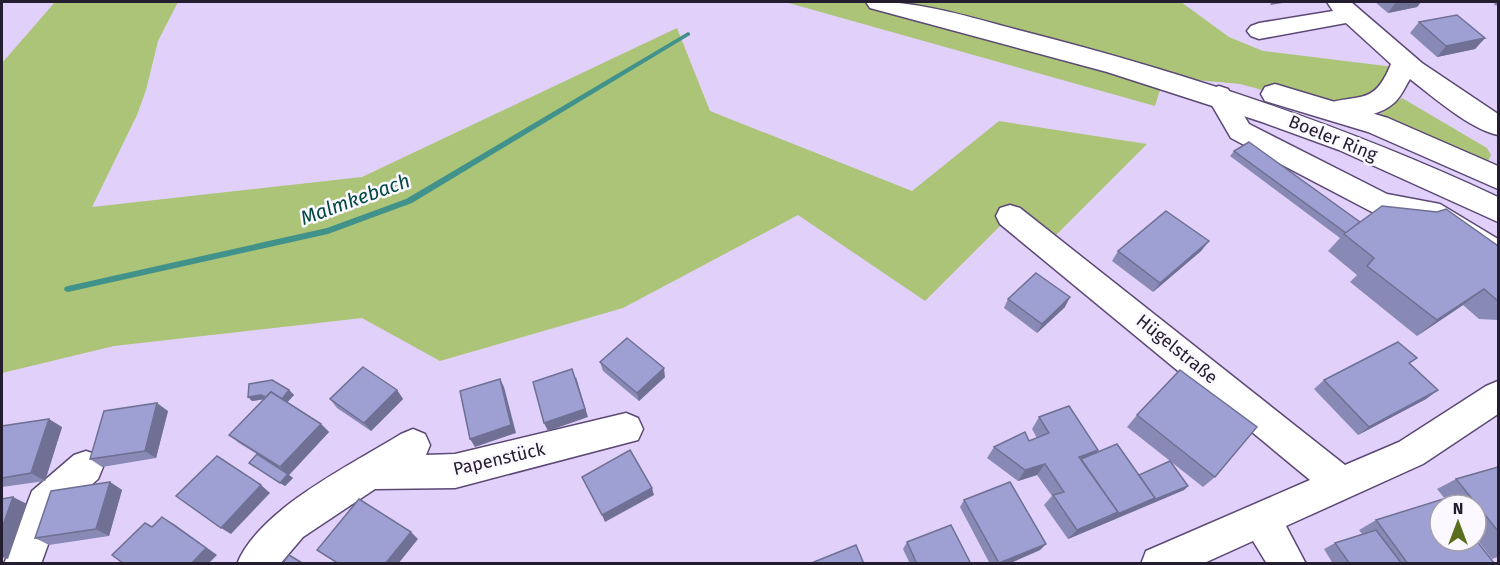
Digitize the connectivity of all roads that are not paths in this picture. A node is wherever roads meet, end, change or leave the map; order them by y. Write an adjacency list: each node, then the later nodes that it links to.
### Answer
1 (879, 2): 5 (main road, Boeler Ring)
2 (1344, 8): 3 (street); 4 (street)
3 (1259, 31)
4 (1403, 64): 7 (street, Boeler Ring); 8 (street)
5 (1163, 77): 6 (main road, Boeler Ring); 7 (main road, Boeler Ring)
6 (1219, 95): 9 (main road, Boeler Ring); 11 (street)
7 (1334, 110): 10 (main road, Boeler Ring)
8 (1498, 126)
9 (1418, 173): 11 (street); 12 (main road, Boeler Ring)
10 (1498, 178)
11 (1407, 208): 14 (street)
12 (1498, 210)
13 (1010, 216): 20 (street, Hügelstraße)
14 (1498, 253)
15 (1498, 396): 20 (street)
16 (626, 429): 19 (street, Papenstück)
17 (413, 446): 19 (street)
18 (86, 467): 22 (street)
19 (370, 473): 23 (street)
20 (1342, 484): 21 (street)
21 (1260, 518): 24 (street); 25 (street)
22 (22, 564)
23 (255, 564)
24 (1159, 564)
25 (1288, 564)

